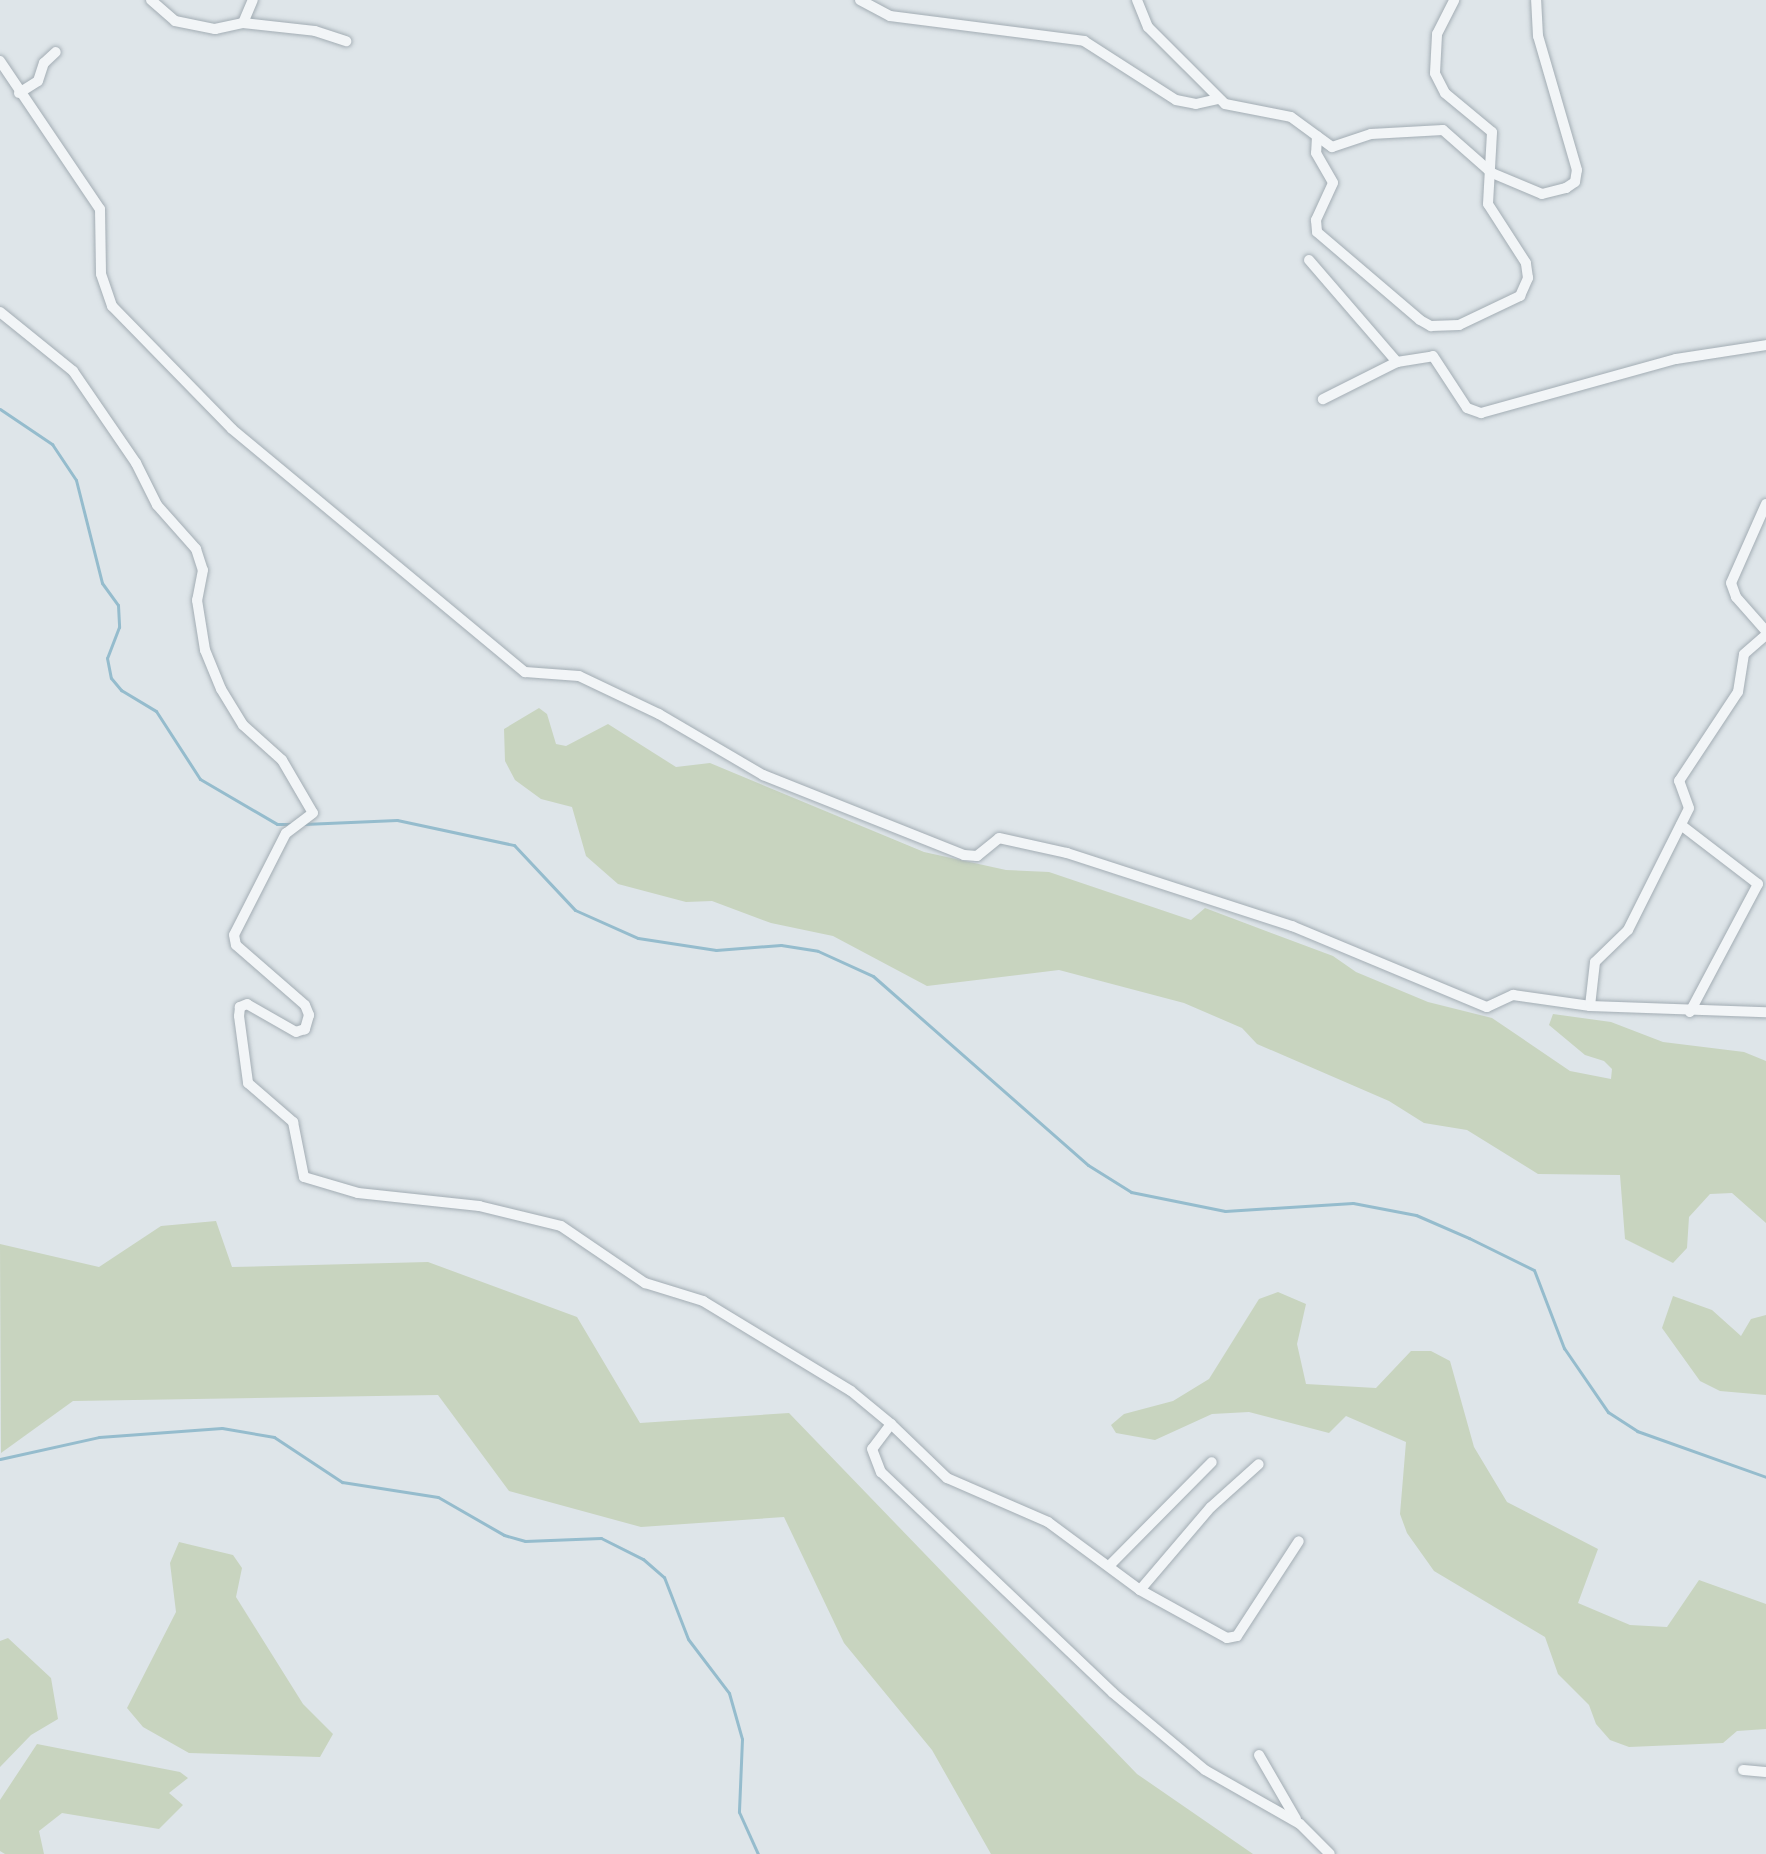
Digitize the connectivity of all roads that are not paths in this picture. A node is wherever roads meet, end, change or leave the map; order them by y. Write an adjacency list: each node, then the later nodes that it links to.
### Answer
1 (151, 0): 7 (street)
2 (253, 0): 7 (street)
3 (860, 0): 12 (street)
4 (1137, 0): 12 (street)
5 (1454, 0): 14 (street)
6 (1536, 0): 14 (street)
7 (243, 23): 8 (street)
8 (346, 41)
9 (56, 52): 11 (street)
10 (0, 61): 11 (street)
11 (19, 93): 23 (street)
12 (1217, 99): 13 (street)
13 (1317, 136): 14 (street); 14 (street)
14 (1492, 173)
15 (1309, 260): 18 (street)
16 (0, 312): 26 (street)
17 (1766, 345): 18 (street)
18 (1397, 362): 19 (street)
19 (1323, 399)
20 (1766, 504): 21 (street)
21 (1766, 633): 22 (street)
22 (1681, 825): 23 (street); 24 (street)
23 (1590, 1006): 24 (street)
24 (1690, 1012): 25 (street)
25 (1766, 1012)
26 (891, 1424): 30 (street); 35 (street)
27 (1212, 1462): 30 (street)
28 (1259, 1464): 31 (street)
29 (1299, 1541): 31 (street)
30 (1109, 1566): 31 (street)
31 (1140, 1590)
32 (1259, 1755): 35 (street)
33 (1743, 1770): 34 (street)
34 (1766, 1772)
35 (1300, 1824): 36 (street)
36 (1330, 1854)

